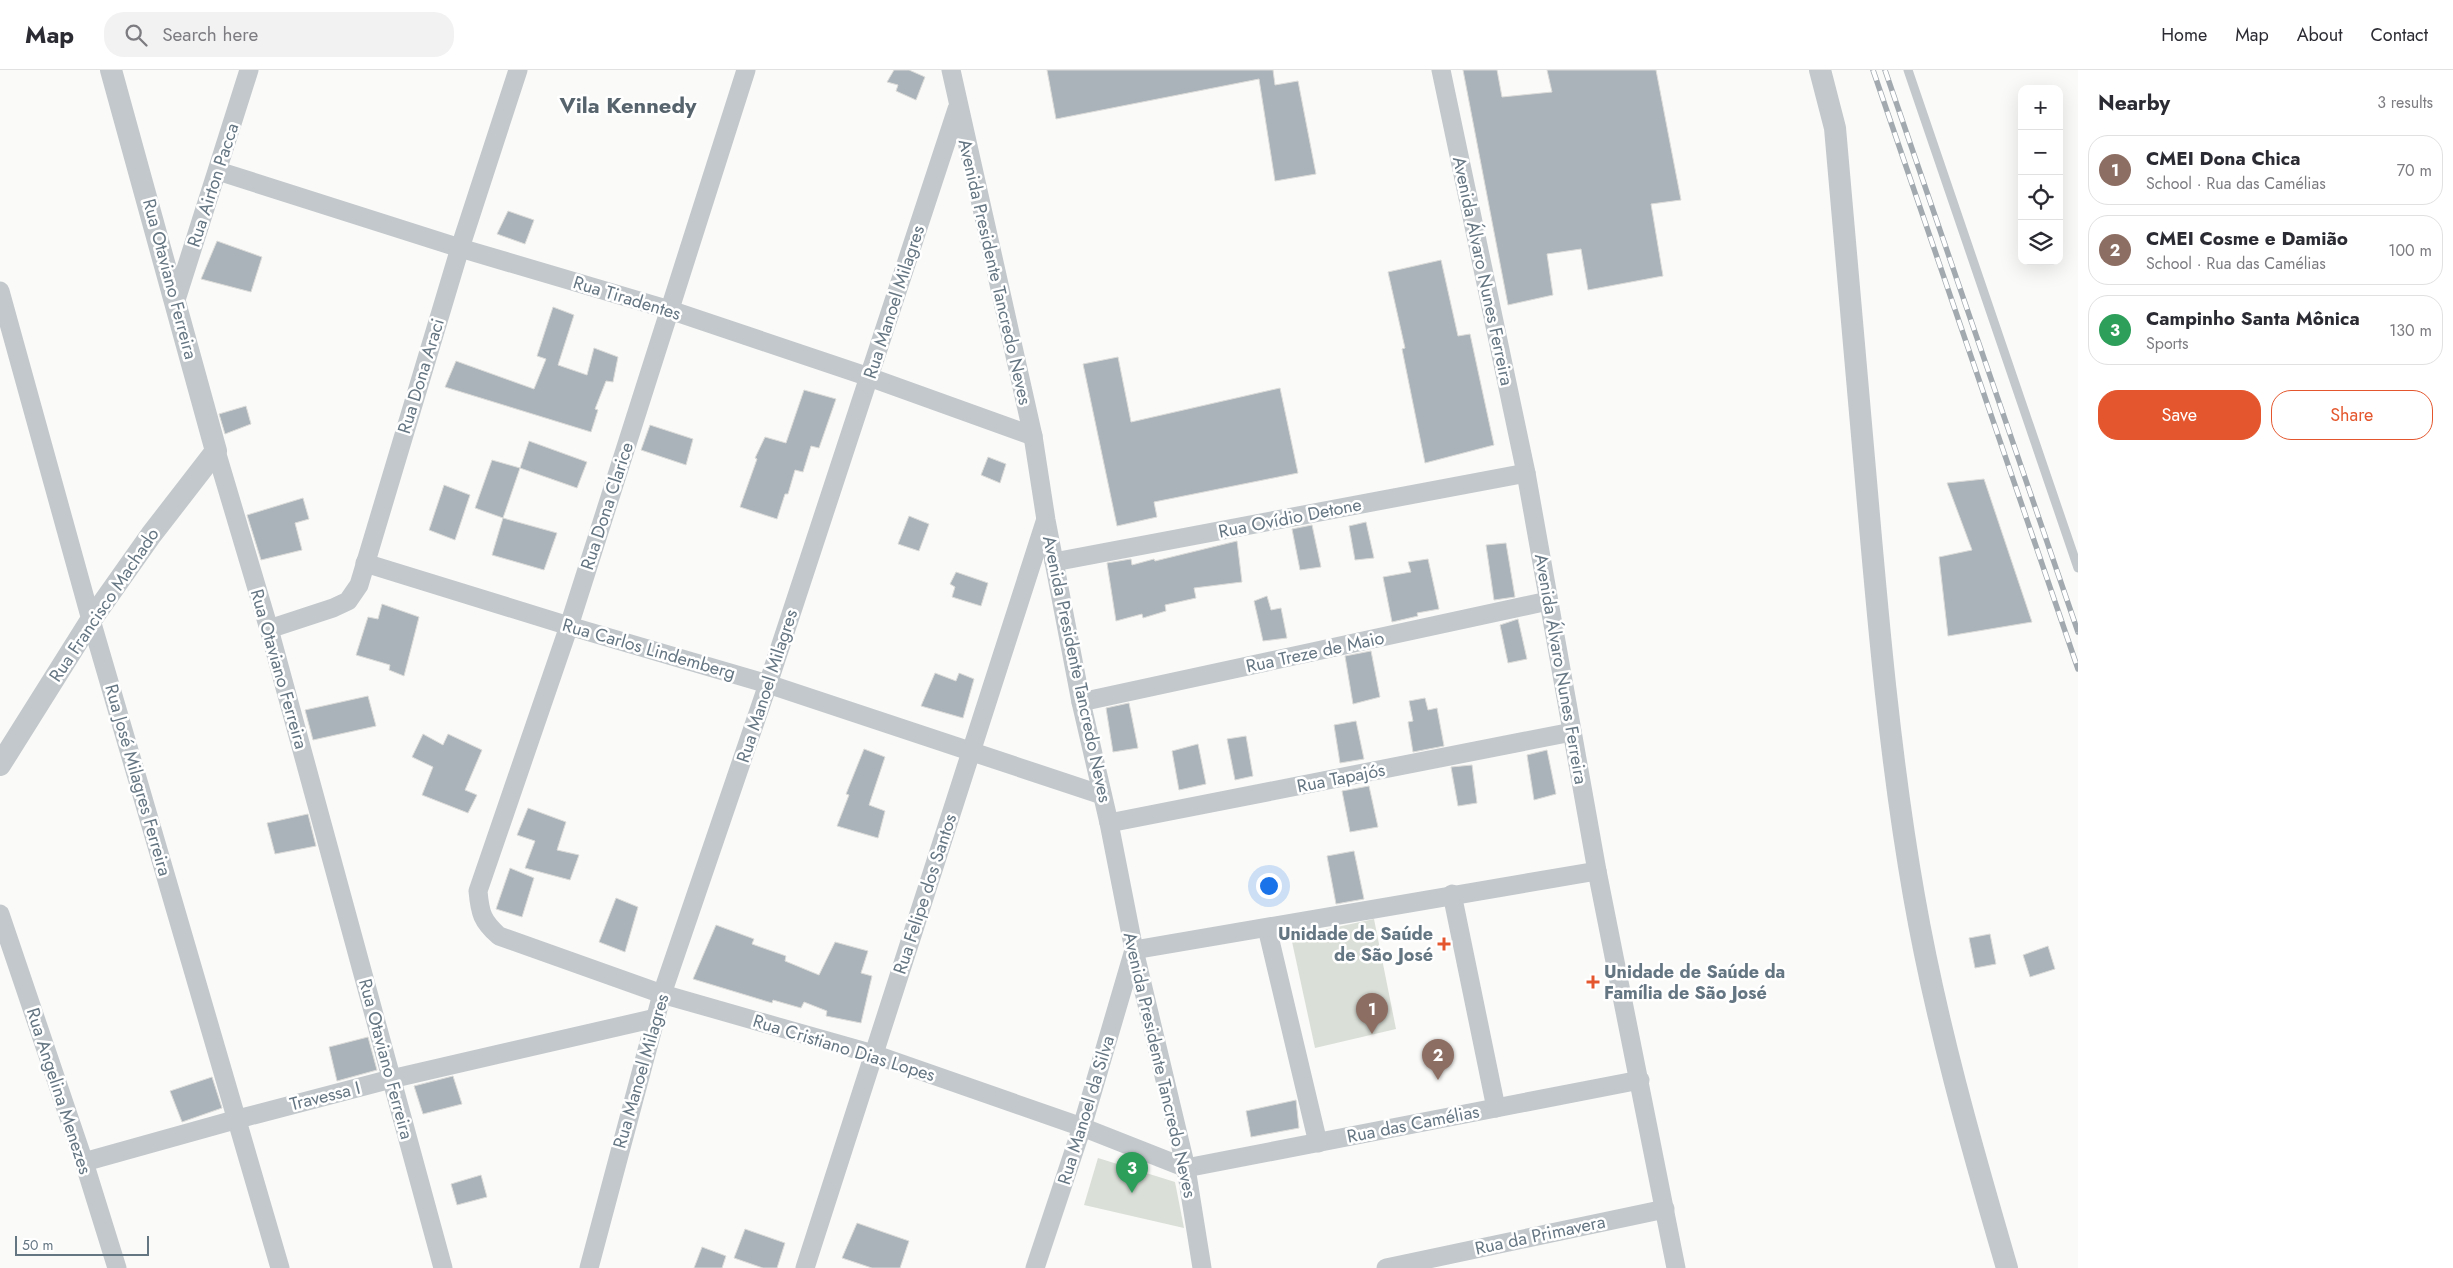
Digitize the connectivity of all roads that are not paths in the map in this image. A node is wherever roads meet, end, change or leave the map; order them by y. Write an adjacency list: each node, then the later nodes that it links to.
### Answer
1 (111, 70): 13 (street, Rua Otaviano Ferreira)
2 (249, 70): 10 (street, Rua Airton Pacca)
3 (518, 70): 11 (street, Rua Dona Araci)
4 (746, 70): 14 (street, Rua Dona Clarice)
5 (951, 70): 9 (street, Avenida Presidente Tancredo Neves)
6 (1441, 70): 18 (street, Avenida Álvaro Nunes Ferreira)
7 (1820, 70): 61 (street)
8 (1908, 70): 22 (lane)
9 (958, 108): 15 (street, Rua Manoel Milagres); 16 (street, Avenida Presidente Tancredo Neves)
10 (218, 171): 11 (street, Rua Tiradentes); 13 (street, Rua Airton Pacca)
11 (460, 248): 14 (street, Rua Tiradentes); 21 (street, Rua Dona Araci)
12 (0, 291): 24 (street, Rua José Milagres Ferreira)
13 (176, 300): 17 (street, Rua Otaviano Ferreira)
14 (670, 310): 15 (street, Rua Tiradentes); 25 (street, Rua Dona Clarice)
15 (869, 377): 16 (street, Rua Tiradentes); 27 (street, Rua Manoel Milagres)
16 (1033, 436): 19 (street, Avenida Presidente Tancredo Neves)
17 (216, 451): 24 (street, Rua Francisco Machado); 26 (street, Rua Otaviano Ferreira)
18 (1526, 473): 20 (street, Rua Ovídio Detone); 23 (street, Avenida Álvaro Nunes Ferreira)
19 (1046, 520): 20 (street, Avenida Presidente Tancredo Neves); 30 (street, Rua Felipe dos Santos)
20 (1054, 562): 28 (street, Avenida Presidente Tancredo Neves)
21 (365, 563): 25 (street, Rua Carlos Lindemberg); 26 (street, Rua Dona Araci)
22 (2078, 568)
23 (1548, 602): 28 (street, Rua Treze de Maio); 29 (street, Avenida Álvaro Nunes Ferreira)
24 (91, 620): 31 (street, Rua Francisco Machado); 46 (street, Rua José Milagres Ferreira)
25 (569, 626): 27 (street, Rua Carlos Lindemberg); 38 (street, Rua Dona Clarice)
26 (269, 629): 43 (street, Rua Otaviano Ferreira)
27 (768, 684): 30 (street, Rua Carlos Lindemberg); 40 (street, Rua Manoel Milagres)
28 (1081, 702): 32 (street, Avenida Presidente Tancredo Neves)
29 (1572, 732): 33 (street, Rua Tapajós); 34 (street, Avenida Álvaro Nunes Ferreira)
30 (972, 753): 32 (street, Rua Carlos Lindemberg); 42 (street, Rua Felipe dos Santos)
31 (0, 764)
32 (1102, 795): 33 (street, Avenida Presidente Tancredo Neves)
33 (1109, 823): 39 (street, Avenida Presidente Tancredo Neves)
34 (1597, 871): 35 (street); 44 (street, Avenida Álvaro Nunes Ferreira)
35 (1452, 894): 37 (street); 45 (street)
36 (0, 914): 49 (street, Rua Angelina Menezes)
37 (1268, 928): 39 (street); 48 (street)
38 (499, 936): 40 (street, Rua Cristiano Dias Lopes)
39 (1134, 950): 47 (street, Rua Manoel da Silva); 50 (street, Avenida Presidente Tancredo Neves)
40 (662, 994): 41 (street, Rua Manoel Milagres); 42 (street, Rua Cristiano Dias Lopes)
41 (656, 1018): 43 (street, Travessa I); 55 (street, Rua Manoel Milagres)
42 (873, 1054): 47 (street, Rua Cristiano Dias Lopes); 56 (street, Rua Felipe dos Santos)
43 (391, 1079): 46 (street, Travessa I); 54 (street, Rua Otaviano Ferreira)
44 (1640, 1080): 45 (street, Rua das Camélias); 51 (street, Avenida Álvaro Nunes Ferreira)
45 (1496, 1108): 48 (street, Rua das Camélias)
46 (238, 1118): 49 (street, Travessa I); 53 (street, Rua José Milagres Ferreira)
47 (1082, 1127): 50 (street, Rua Cristiano Dias Lopes); 57 (street, Rua Manoel da Silva)
48 (1318, 1143): 50 (street, Rua das Camélias)
49 (84, 1162): 52 (street, Rua Angelina Menezes)
50 (1186, 1168): 58 (street, Avenida Presidente Tancredo Neves)
51 (1665, 1209): 59 (street, Rua da Primavera); 60 (street, Avenida Álvaro Nunes Ferreira)
52 (116, 1268)
53 (280, 1268)
54 (443, 1268)
55 (588, 1268)
56 (805, 1268)
57 (1035, 1268)
58 (1202, 1268)
59 (1386, 1268)
60 (1676, 1268)
61 (2007, 1268)

